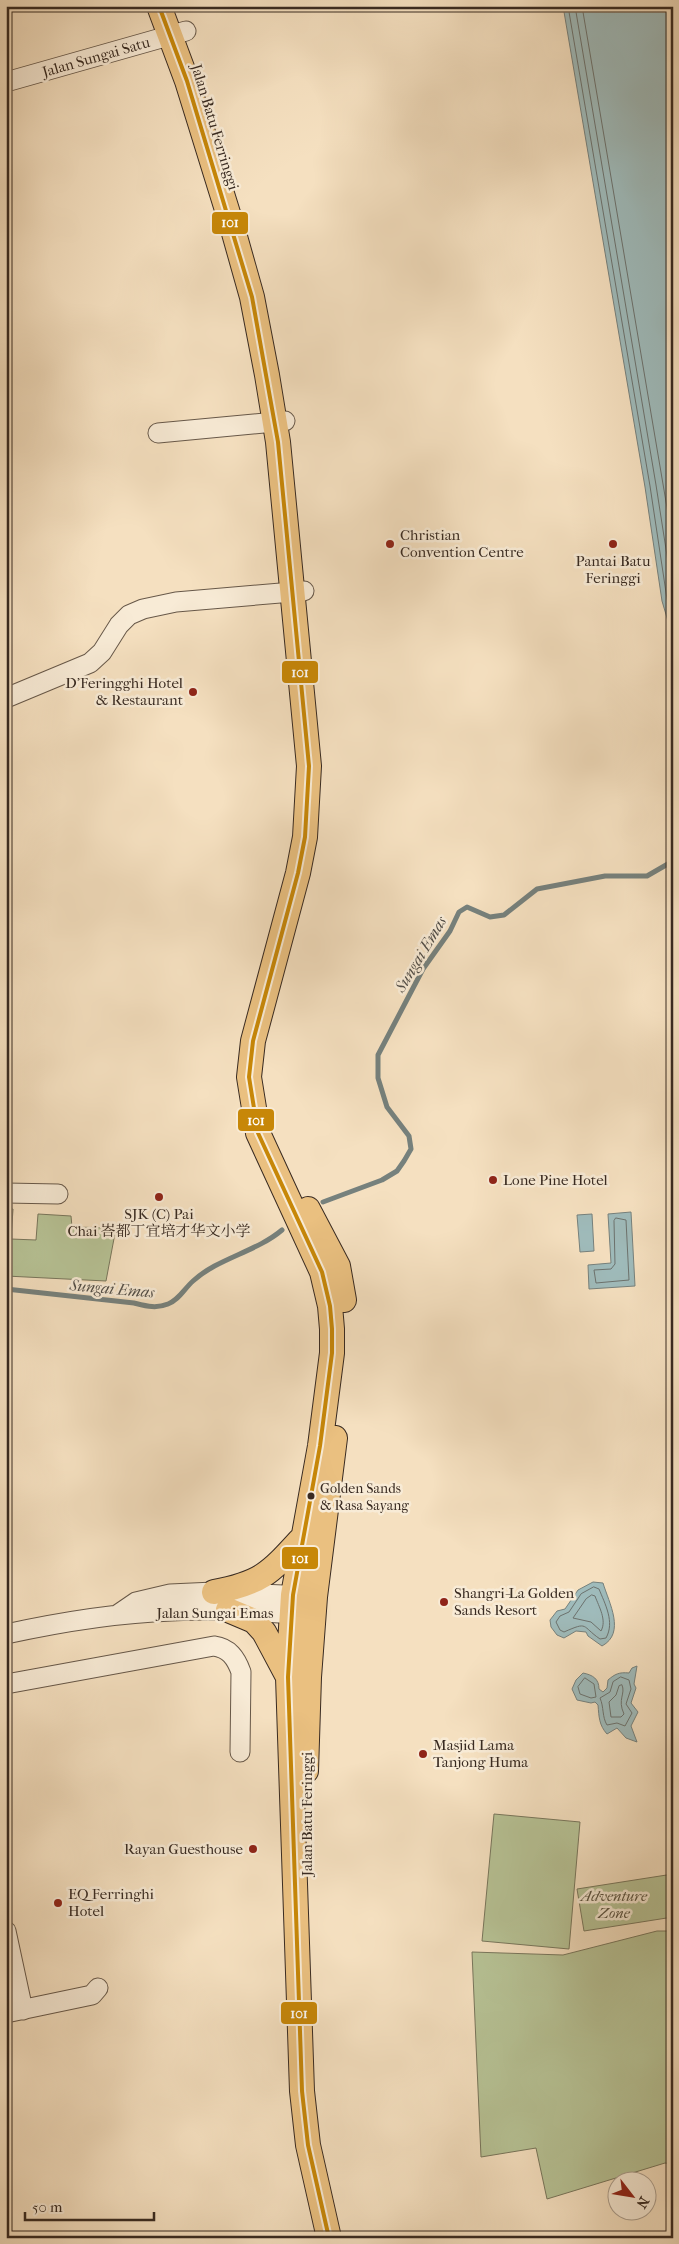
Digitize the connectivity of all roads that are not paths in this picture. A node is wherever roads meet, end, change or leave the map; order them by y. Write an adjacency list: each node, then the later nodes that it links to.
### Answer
1 (159, 6): 3 (main road, Jalan Batu Ferringgi)
2 (177, 6): 3 (main road, Jalan Batu Ferringgi)
3 (178, 33): 4 (street, Jalan Sungai Satu); 5 (main road, Jalan Batu Ferringgi)
4 (6, 82)
5 (280, 422): 6 (street); 7 (main road, Jalan Batu Ferringgi)
6 (158, 433)
7 (298, 592): 8 (street); 9 (main road, Jalan Batu Ferringgi)
8 (6, 698)
9 (259, 1117): 12 (main road, Jalan Batu Ferringgi); 14 (main road, Jalan Batu Ferringgi)
10 (6, 1193): 11 (street)
11 (58, 1194)
12 (302, 1538): 13 (main road); 14 (main road, Jalan Batu Ferringgi)
13 (214, 1592): 14 (street, Jalan Sungai Emas); 16 (street, Jalan Sungai Emas)
14 (303, 1606): 15 (street, Jalan Sungai Emas); 18 (main road, Jalan Batu Feringgi); 25 (main road, Jalan Batu Feringgi)
15 (228, 1610): 16 (street, Jalan Sungai Emas); 18 (main road)
16 (116, 1615): 17 (street, Jalan Sungai Emas)
17 (6, 1634)
18 (288, 1677): 24 (main road, Jalan Batu Feringgi)
19 (7, 1681): 20 (street)
20 (240, 1752)
21 (6, 1931): 23 (street)
22 (98, 1988): 23 (street)
23 (14, 2011)
24 (329, 2238)
25 (339, 2238)

